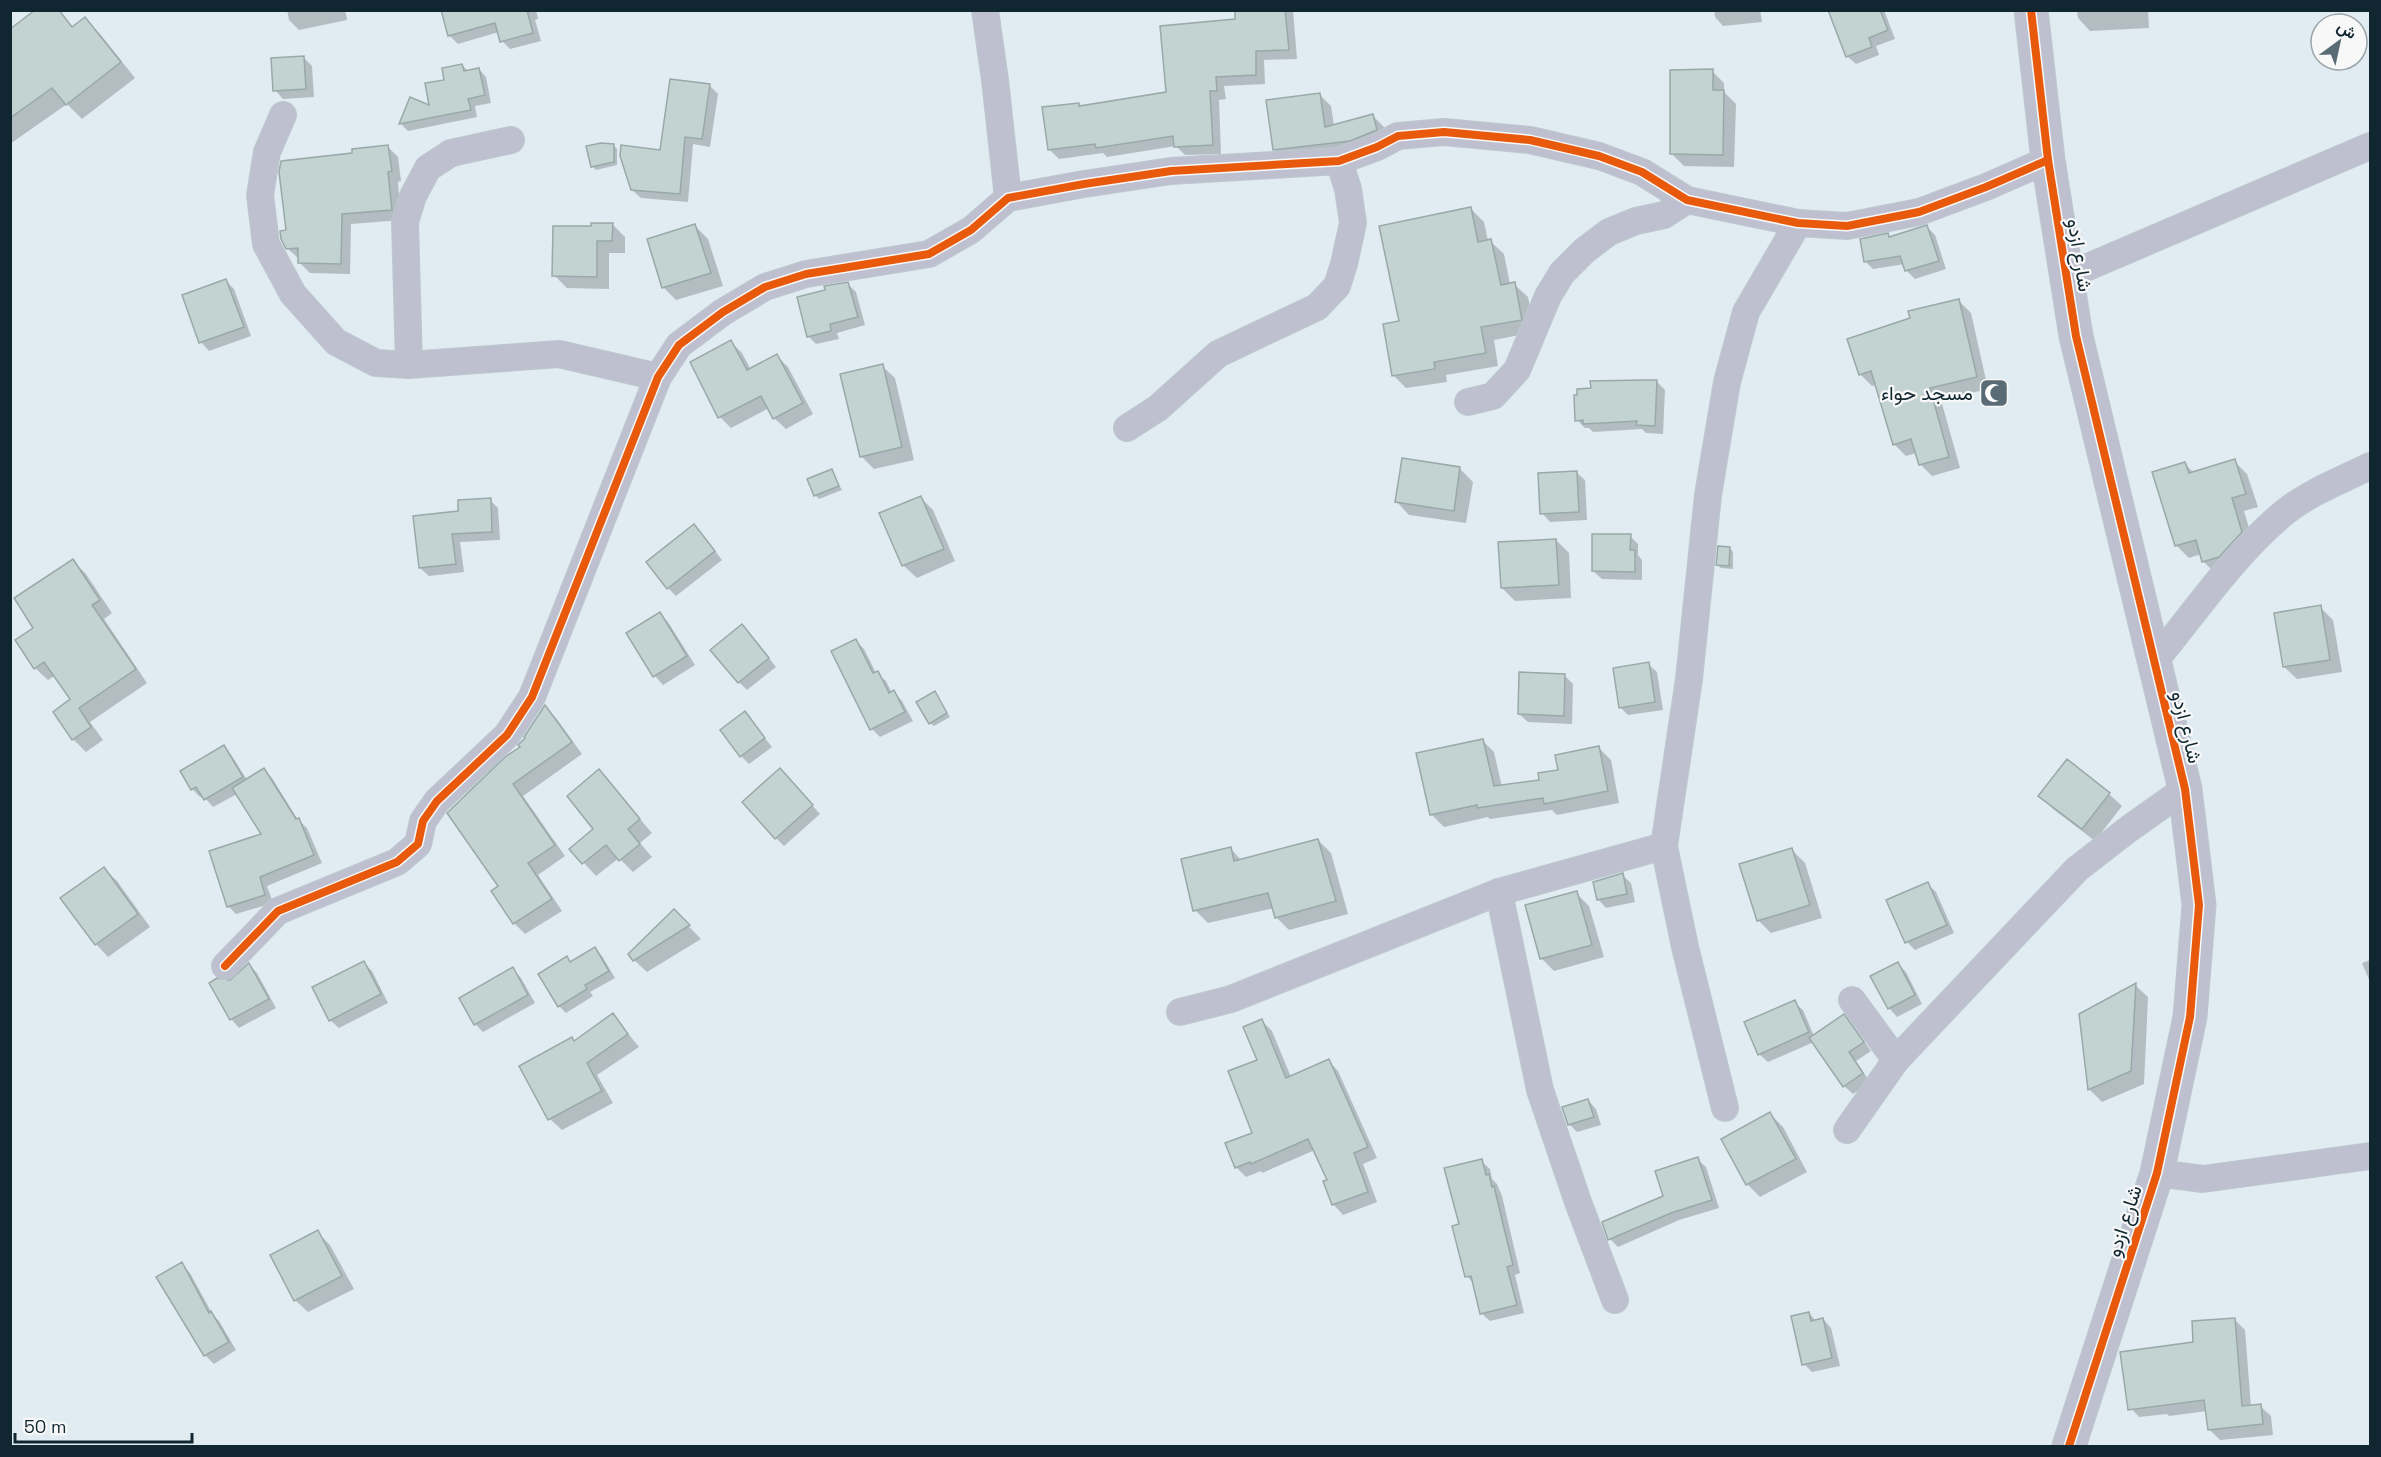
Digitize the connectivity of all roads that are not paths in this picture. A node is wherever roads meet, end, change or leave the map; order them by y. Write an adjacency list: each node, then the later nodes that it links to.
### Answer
1 (985, 10): 8 (street)
2 (2031, 10): 6 (street, شارع ازدو)
3 (283, 115): 12 (street)
4 (511, 140): 12 (street)
5 (2370, 146): 11 (street)
6 (2048, 160): 10 (street); 11 (street, شارع ازدو)
7 (1339, 161): 8 (street); 9 (street); 15 (street)
8 (1008, 198): 13 (street)
9 (1687, 200): 10 (street); 14 (street)
10 (1798, 224): 19 (street)
11 (2067, 276): 17 (street, شارع ازدو)
12 (409, 365): 13 (street)
13 (658, 377): 21 (street)
14 (1468, 402)
15 (1127, 428)
16 (2370, 466): 17 (street)
17 (2154, 662): 18 (street, شارع ازدو)
18 (2186, 789): 24 (street); 28 (street, شارع ازدو)
19 (1664, 846): 20 (street); 25 (street)
20 (1499, 892): 23 (street); 29 (street)
21 (225, 966)
22 (1852, 1000): 24 (street)
23 (1180, 1012)
24 (1896, 1060): 26 (street)
25 (1725, 1108)
26 (1847, 1130)
27 (2370, 1156): 28 (street)
28 (2157, 1173): 30 (street, شارع ازدو)
29 (1615, 1300)
30 (2069, 1446)

